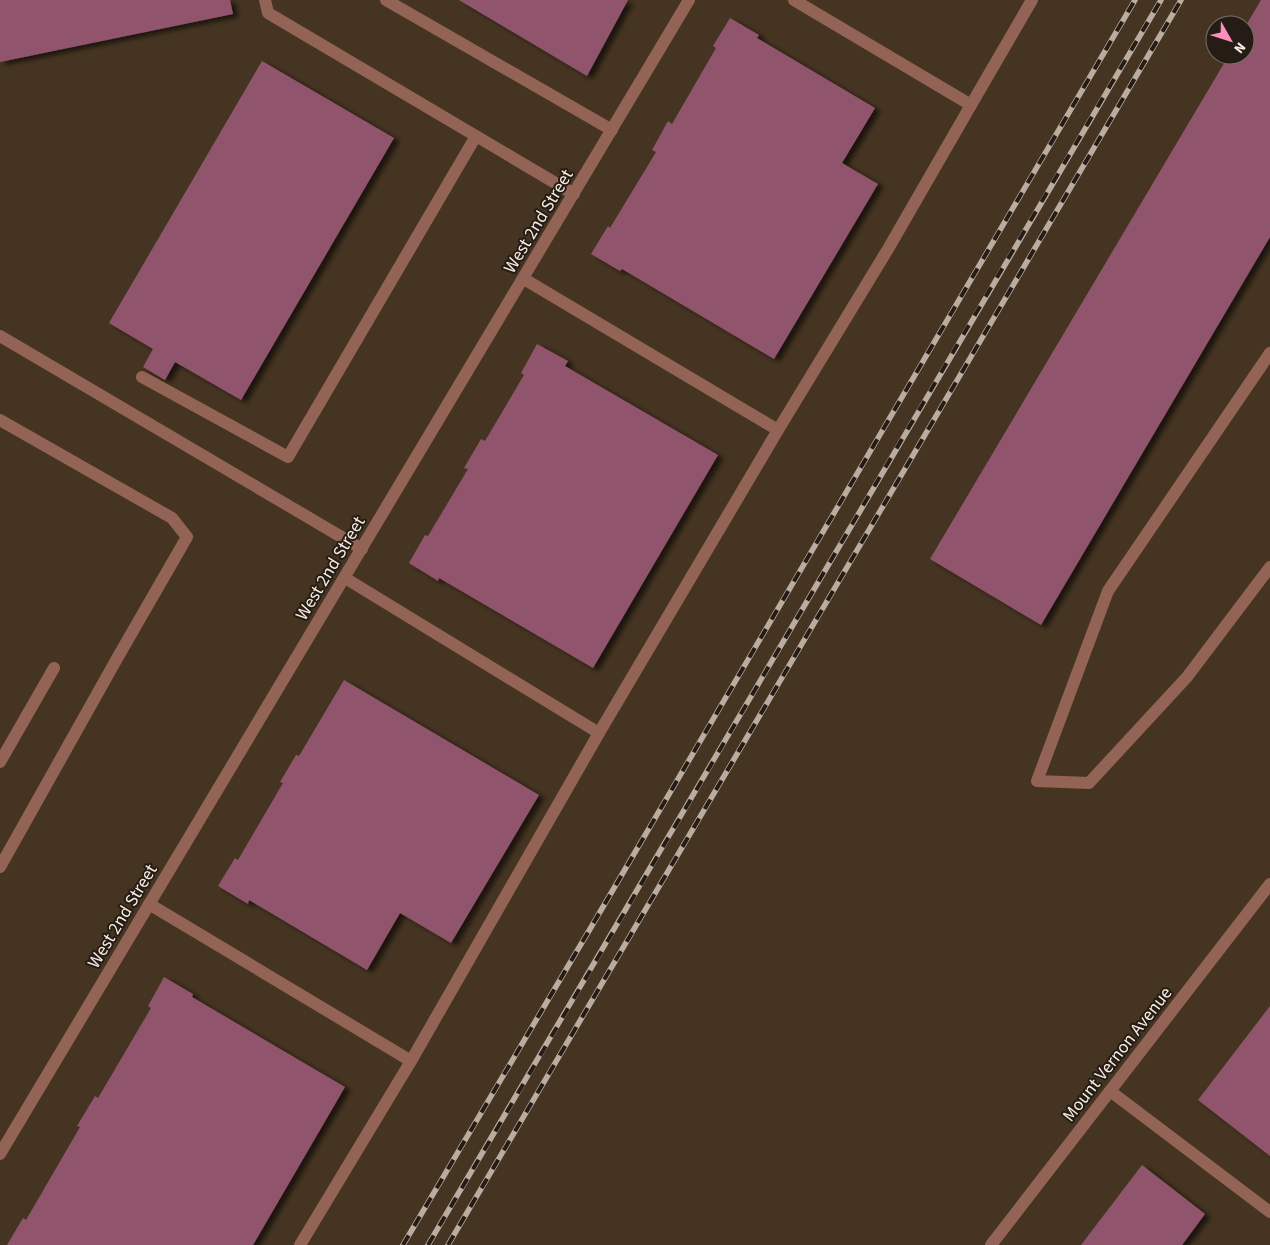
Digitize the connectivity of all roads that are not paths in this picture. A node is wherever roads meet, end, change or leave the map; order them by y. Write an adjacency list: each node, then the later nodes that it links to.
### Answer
1 (265, 0): 8 (street)
2 (386, 0): 7 (street)
3 (689, 0): 7 (street, West 2nd Street)
4 (794, 0): 6 (street)
5 (1032, 0): 6 (street)
6 (971, 105): 15 (street)
7 (612, 130): 9 (street, West 2nd Street)
8 (476, 136): 9 (street); 13 (street)
9 (574, 194): 10 (street, West 2nd Street)
10 (524, 279): 15 (street); 16 (street, West 2nd Street)
11 (0, 336): 16 (street)
12 (1270, 353): 17 (street)
13 (142, 376)
14 (0, 420): 22 (street)
15 (778, 430): 20 (street)
16 (362, 549): 18 (street, West 2nd Street)
17 (1270, 567)
18 (345, 578): 20 (street); 24 (street, West 2nd Street)
19 (54, 668): 21 (street)
20 (600, 733): 25 (street)
21 (0, 762)
22 (0, 867)
23 (1270, 884): 26 (street, Mount Vernon Avenue)
24 (149, 904): 25 (street); 27 (street, West 2nd Street)
25 (411, 1061): 29 (street)
26 (1110, 1091): 28 (street); 30 (street, Mount Vernon Avenue)
27 (0, 1154)
28 (1270, 1212)
29 (300, 1245)
30 (991, 1245)

